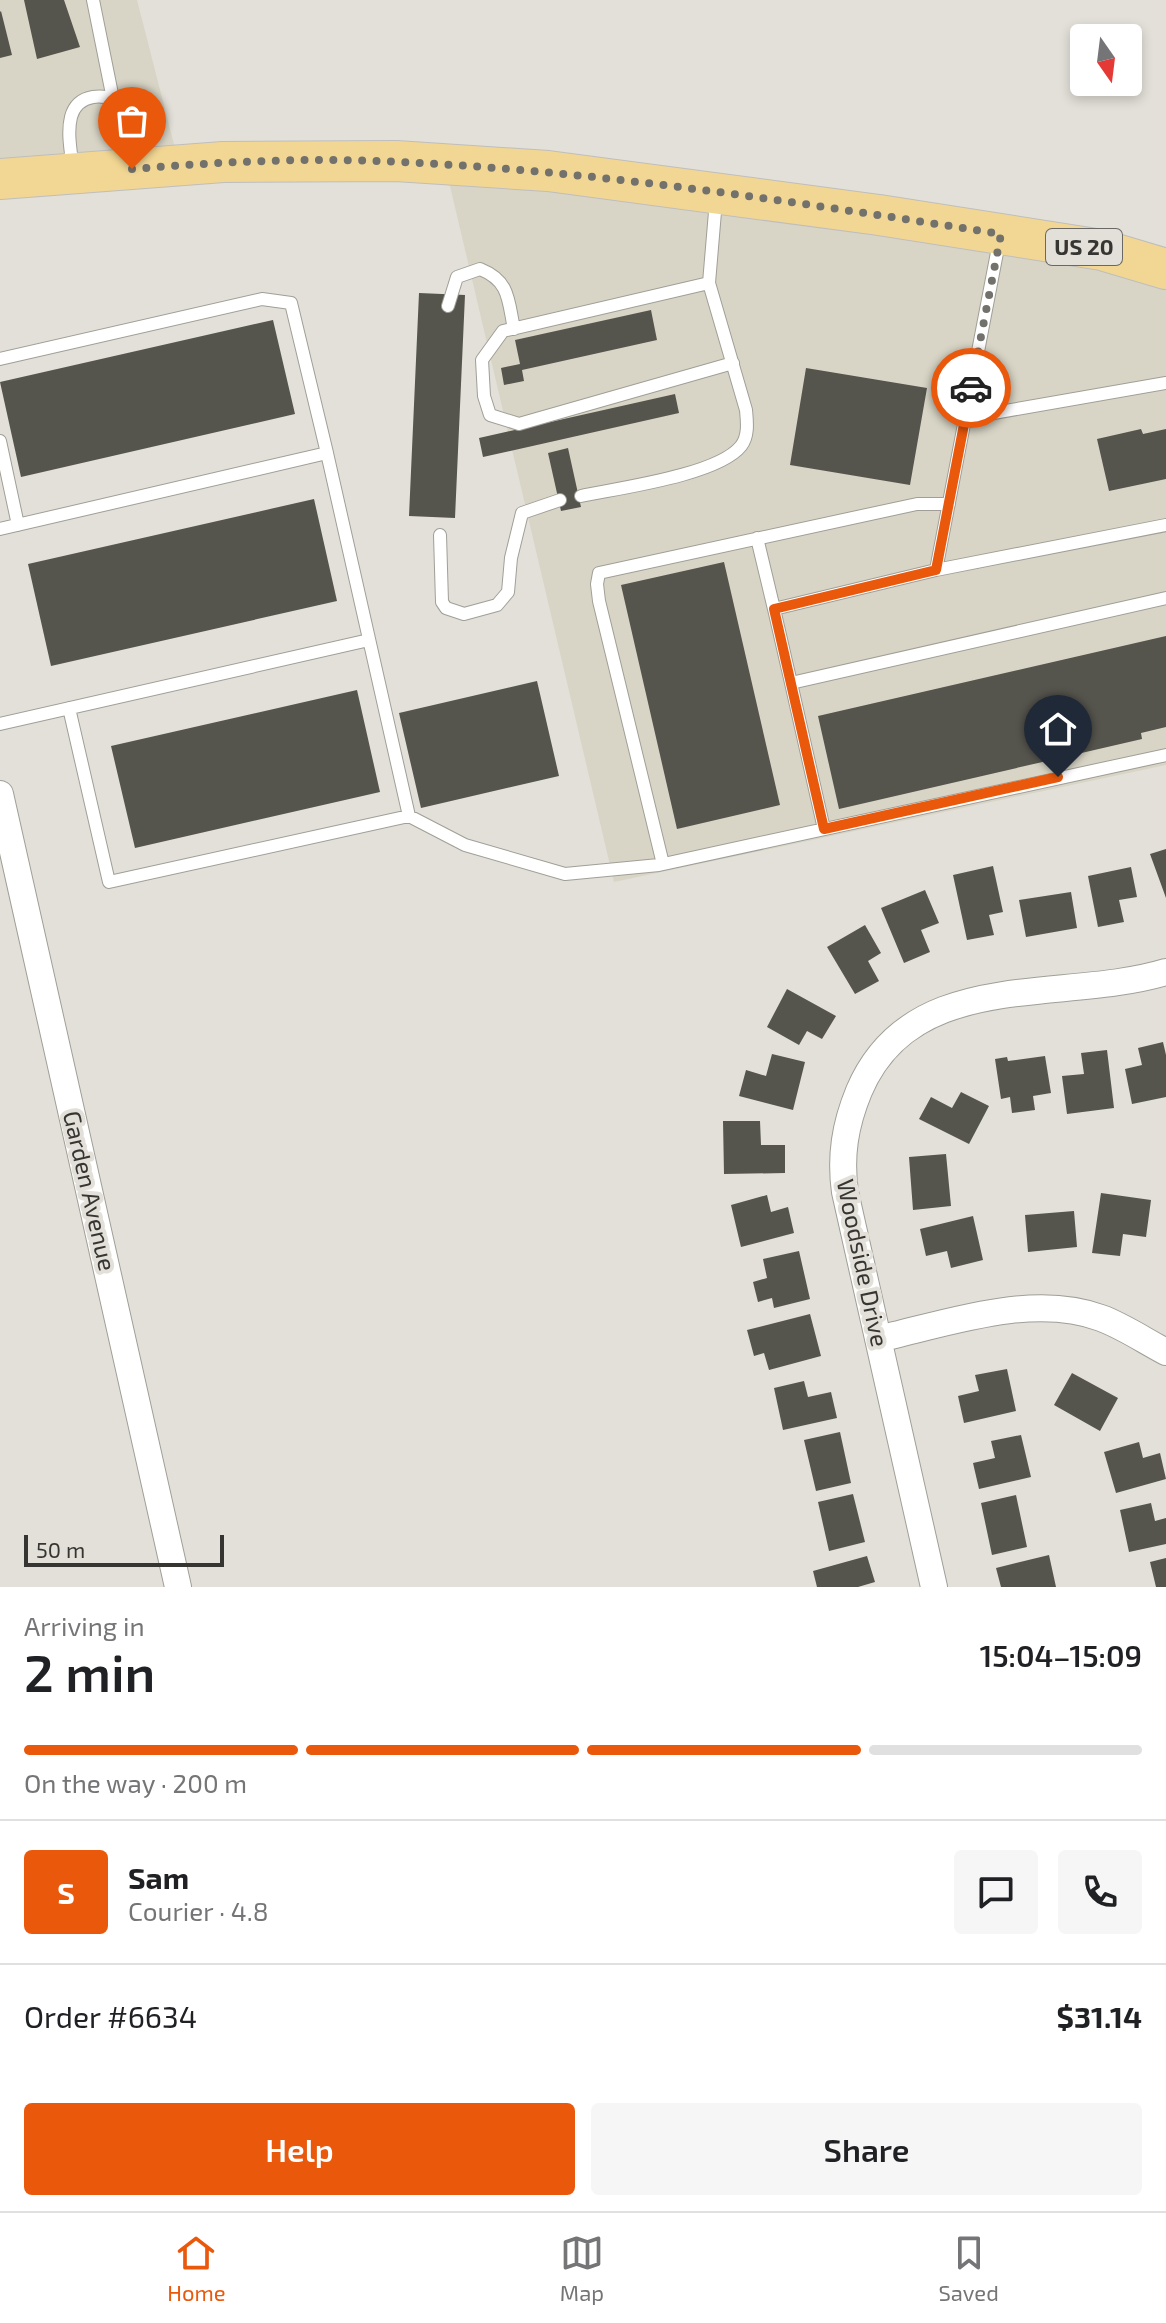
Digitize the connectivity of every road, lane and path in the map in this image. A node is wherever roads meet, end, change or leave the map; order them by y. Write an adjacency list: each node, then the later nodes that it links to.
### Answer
1 (93, 0): 2 (lane)
2 (113, 99): 3 (lane); 4 (lane)
3 (140, 169): 4 (main road, US 20); 6 (main road, US 20)
4 (73, 173): 5 (main road, US 20)
5 (0, 179)
6 (716, 193): 7 (main road, US 20); 9 (lane)
7 (1001, 234): 8 (main road, US 20); 15 (lane)
8 (1166, 269)
9 (709, 283): 11 (lane); 13 (lane)
10 (448, 306): 11 (lane)
11 (514, 329): 13 (lane)
12 (0, 359): 17 (lane)
13 (733, 363): 18 (lane)
14 (1166, 383): 15 (lane)
15 (965, 418): 20 (lane)
16 (0, 441): 21 (lane)
17 (327, 453): 21 (lane); 29 (lane)
18 (581, 496)
19 (560, 500): 24 (lane)
20 (949, 504): 25 (lane); 26 (lane)
21 (18, 525): 23 (lane)
22 (1166, 525): 26 (lane)
23 (0, 529)
24 (440, 535)
25 (757, 538): 28 (lane); 37 (lane)
26 (936, 570): 28 (lane)
27 (1166, 598): 30 (lane)
28 (774, 609): 30 (lane)
29 (369, 640): 31 (lane); 35 (lane)
30 (791, 683): 36 (lane)
31 (69, 708): 32 (lane); 35 (lane)
32 (0, 724)
33 (1166, 755): 36 (lane)
34 (0, 794): 41 (street, Garden Avenue)
35 (409, 816): 37 (lane)
36 (824, 829): 37 (lane)
37 (663, 864)
38 (1166, 972): 39 (street, Woodside Drive)
39 (878, 1339): 40 (street); 42 (street, Woodside Drive)
40 (1166, 1352)
41 (178, 1587)
42 (934, 1587)

